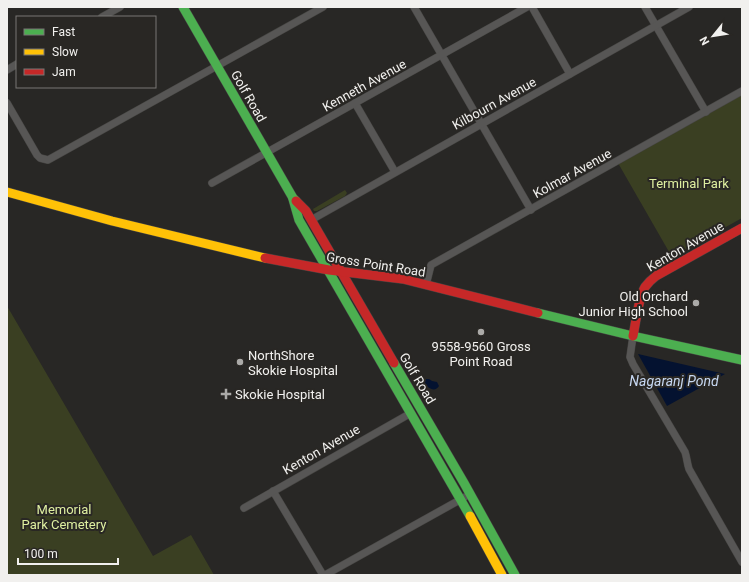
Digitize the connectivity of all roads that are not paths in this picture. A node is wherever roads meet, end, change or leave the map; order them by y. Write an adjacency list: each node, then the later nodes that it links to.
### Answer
1 (120, 7): 9 (street)
2 (183, 7): 13 (main road, Golf Road)
3 (323, 7): 13 (street)
4 (414, 7): 11 (street)
5 (527, 7): 11 (street, Kenneth Avenue)
6 (532, 7): 15 (street)
7 (645, 7): 10 (street)
8 (689, 7): 10 (street, Kilbourn Avenue)
9 (104, 16)
10 (656, 26): 15 (street, Kilbourn Avenue); 19 (street)
11 (442, 55): 18 (street, Kenneth Avenue); 20 (street)
12 (16, 65): 14 (street)
13 (217, 66): 17 (street); 21 (main road, Golf Road)
14 (7, 70)
15 (570, 74): 20 (street, Kilbourn Avenue)
16 (742, 91): 19 (street, Kolmar Avenue)
17 (7, 103)
18 (355, 103): 21 (street, Kenneth Avenue); 22 (street)
19 (706, 112): 26 (street, Kolmar Avenue)
20 (482, 124): 22 (street, Kilbourn Avenue); 26 (street)
21 (267, 153): 23 (street, Kenneth Avenue); 25 (main road, Golf Road)
22 (395, 172): 27 (street, Kilbourn Avenue)
23 (212, 183)
24 (7, 192): 29 (main road, Gross Point Road)
25 (293, 198): 27 (main road, Golf Road); 29 (main road, Golf Road)
26 (531, 210): 31 (street, Kolmar Avenue)
27 (311, 220): 30 (main road, Golf Road)
28 (742, 228): 32 (main road, Kenton Avenue)
29 (329, 270): 30 (main road, Gross Point Road); 34 (main road, Golf Road)
30 (340, 271): 31 (main road, Gross Point Road); 36 (main road, Golf Road)
31 (426, 284): 32 (main road, Gross Point Road)
32 (633, 336): 33 (main road, Gross Point Road); 39 (street)
33 (742, 360)
34 (411, 413): 35 (street, Kenton Avenue); 37 (main road, Golf Road)
35 (273, 491): 38 (street, Kenton Avenue); 40 (street)
36 (470, 494): 37 (street); 42 (main road, Golf Road)
37 (461, 499): 40 (street); 41 (main road, Golf Road)
38 (244, 508)
39 (742, 562)
40 (324, 575)
41 (502, 575)
42 (515, 575)

